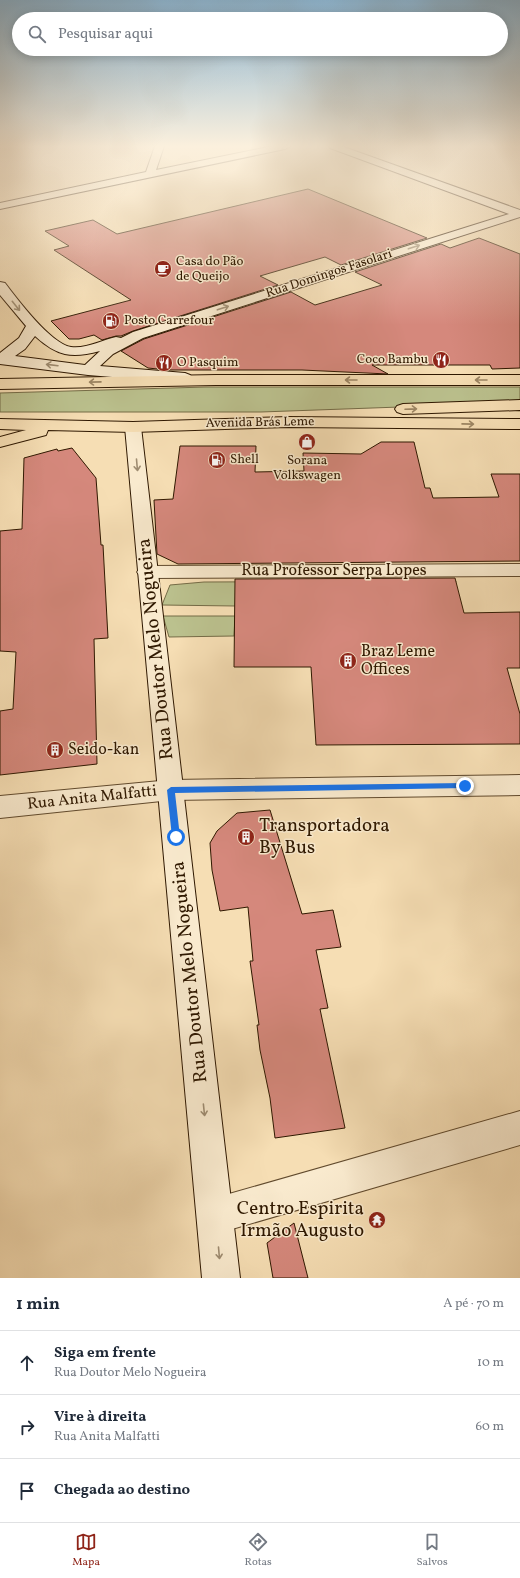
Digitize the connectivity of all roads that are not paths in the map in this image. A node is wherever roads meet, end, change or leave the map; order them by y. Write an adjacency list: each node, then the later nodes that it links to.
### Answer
1 (497, 206): 2 (street)
2 (520, 214): 5 (street, Rua Domingos Fasolari, one-way to 2)
3 (0, 286): 4 (street, one-way to 4)
4 (33, 326): 5 (street, Rua Domingos Fasolari); 6 (street)
5 (138, 335): 7 (street, Rua Domingos Fasolari)
6 (1, 359): 7 (street, one-way to 6)
7 (88, 370): 8 (street)
8 (216, 380): 9 (main road, one-way to 8); 10 (main road, one-way to 10)
9 (520, 380)
10 (0, 384)
11 (520, 405): 12 (main road, one-way to 11)
12 (288, 422): 14 (main road, Avenida Brás Leme, one-way to 14); 16 (main road, Avenida Brás Leme)
13 (0, 424): 15 (main road, Avenida Brás Leme)
14 (520, 424)
15 (65, 425): 16 (main road, Avenida Brás Leme); 17 (main road)
16 (133, 427): 19 (street, Rua Doutor Melo Nogueira, one-way to 19)
17 (0, 442)
18 (520, 570): 19 (street, Rua Professor Serpa Lopes)
19 (147, 572): 21 (street, Rua Doutor Melo Nogueira)
20 (520, 785): 21 (street, Rua Anita Malfatti)
21 (171, 790): 22 (street, Rua Anita Malfatti); 24 (street, Rua Doutor Melo Nogueira, one-way to 24)
22 (0, 807)
23 (520, 1128): 24 (street)
24 (216, 1216): 25 (street, Rua Doutor Melo Nogueira, one-way to 25)
25 (221, 1278)

